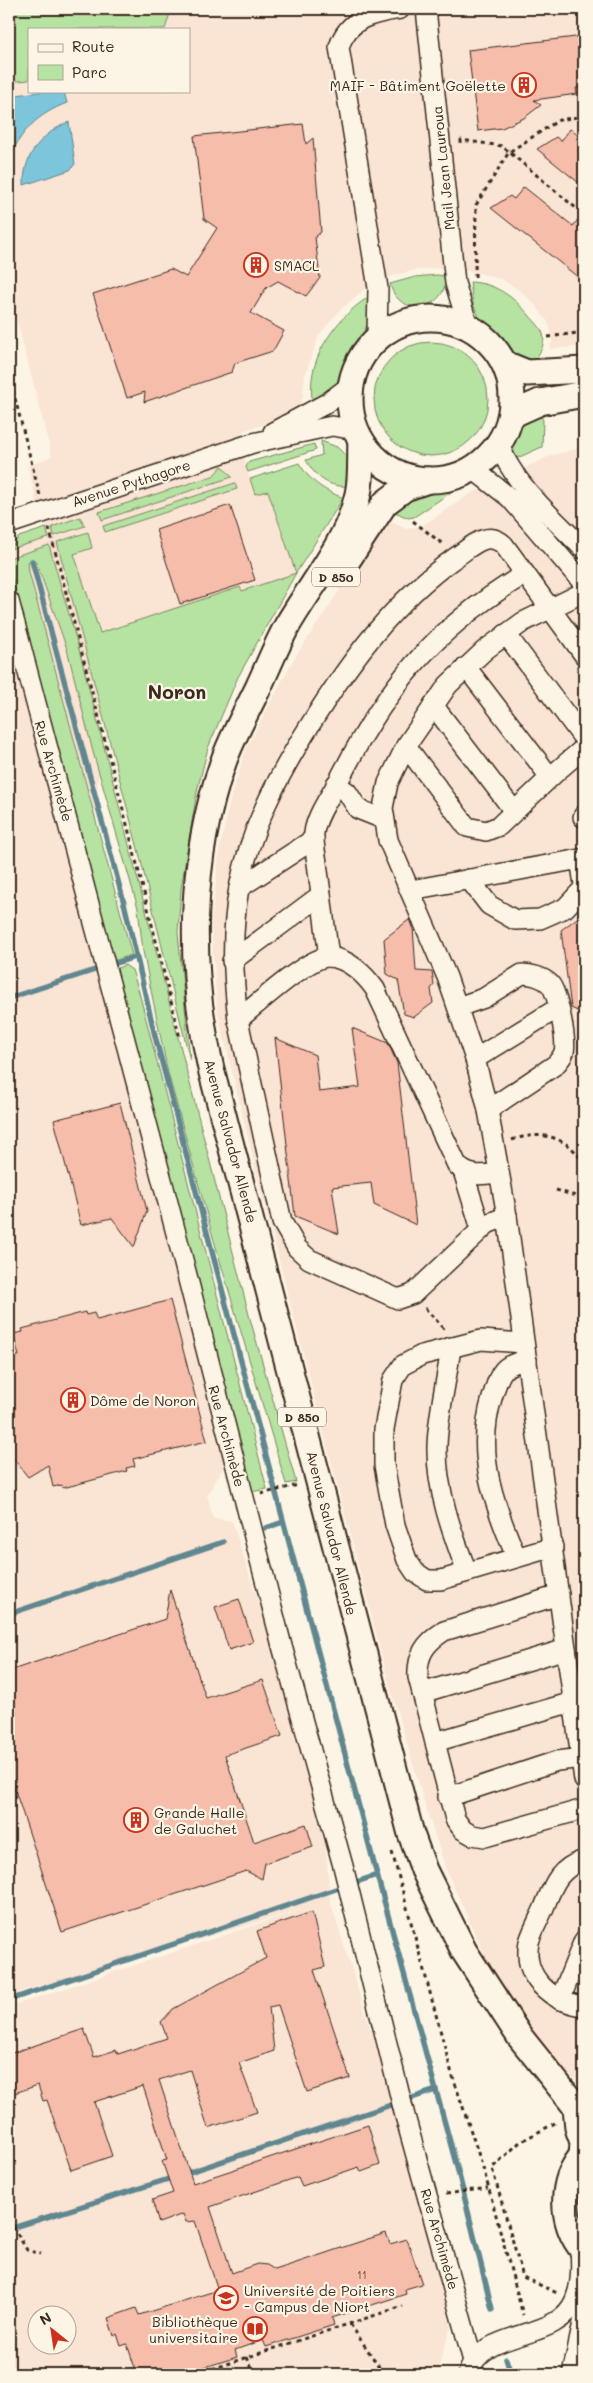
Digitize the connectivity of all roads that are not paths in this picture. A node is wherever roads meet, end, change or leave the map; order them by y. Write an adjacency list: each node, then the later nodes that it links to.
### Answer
1 (400, 9): 4 (street)
2 (426, 9): 3 (street, Mail Jean Lauroua)
3 (468, 326): 4 (main road); 5 (main road)
4 (377, 338): 7 (main road)
5 (505, 364): 6 (main road); 9 (main road)
6 (584, 370)
7 (351, 385): 10 (main road); 11 (street, Avenue Pythagore)
8 (584, 394): 9 (main road)
9 (511, 415): 12 (main road)
10 (358, 435): 11 (street, Avenue Pythagore); 14 (main road); 25 (main road, Avenue Salvador Allende / D 850)
11 (253, 443): 15 (street, Avenue Pythagore)
12 (499, 444): 13 (main road); 16 (street)
13 (473, 469): 14 (main road); 18 (street)
14 (428, 480): 25 (main road, Avenue Salvador Allende / D 850)
15 (9, 524)
16 (584, 549)
17 (525, 574): 21 (street); 31 (street); 37 (street)
18 (584, 584)
19 (584, 592): 21 (street)
20 (9, 601): 75 (street, Rue Archimède)
21 (549, 608): 22 (street); 23 (street)
22 (506, 634): 24 (street); 27 (street)
23 (584, 655)
24 (466, 667): 26 (street); 30 (street)
25 (257, 689): 70 (main road, Avenue Salvador Allende / D 850)
26 (433, 705): 28 (street); 32 (street)
27 (584, 739)
28 (406, 746): 32 (street); 33 (street)
29 (584, 748): 30 (street)
30 (550, 777): 32 (street)
31 (336, 784): 33 (street); 34 (street)
32 (514, 811)
33 (383, 819): 39 (street)
34 (314, 839): 37 (street); 40 (street)
35 (469, 879): 36 (street); 38 (street); 39 (street)
36 (584, 884)
37 (239, 888): 42 (street)
38 (584, 888)
39 (411, 890): 43 (street)
40 (321, 895): 41 (street); 42 (street)
41 (329, 957): 45 (street); 48 (street)
42 (232, 961): 45 (street)
43 (458, 1007): 44 (street); 46 (street)
44 (558, 1008): 46 (street); 47 (street)
45 (238, 1020): 51 (street)
46 (475, 1059): 47 (street)
47 (488, 1110): 49 (street)
48 (463, 1171): 49 (street); 51 (street)
49 (499, 1172): 50 (street)
50 (507, 1216): 51 (street); 53 (street)
51 (481, 1230)
52 (455, 1346): 53 (street); 56 (street); 56 (street)
53 (525, 1352): 54 (street); 55 (street)
54 (553, 1547): 55 (street); 57 (street)
55 (516, 1556): 56 (street)
56 (467, 1572)
57 (559, 1595): 58 (street); 59 (street)
58 (566, 1649): 59 (street); 60 (street)
59 (422, 1693): 61 (street)
60 (574, 1704): 61 (street); 62 (street)
61 (435, 1742): 64 (street)
62 (582, 1758): 63 (street); 64 (street)
63 (584, 1780)
64 (448, 1797): 65 (street)
65 (584, 1809)
66 (584, 1860): 68 (street)
67 (584, 1940): 68 (street)
68 (560, 2000): 69 (street)
69 (584, 2006)
70 (580, 2107): 71 (main road)
71 (583, 2155): 72 (main road)
72 (582, 2249): 75 (street)
73 (584, 2318): 76 (street)
74 (584, 2367): 77 (street)
75 (470, 2368)
76 (572, 2374)
77 (582, 2374)

